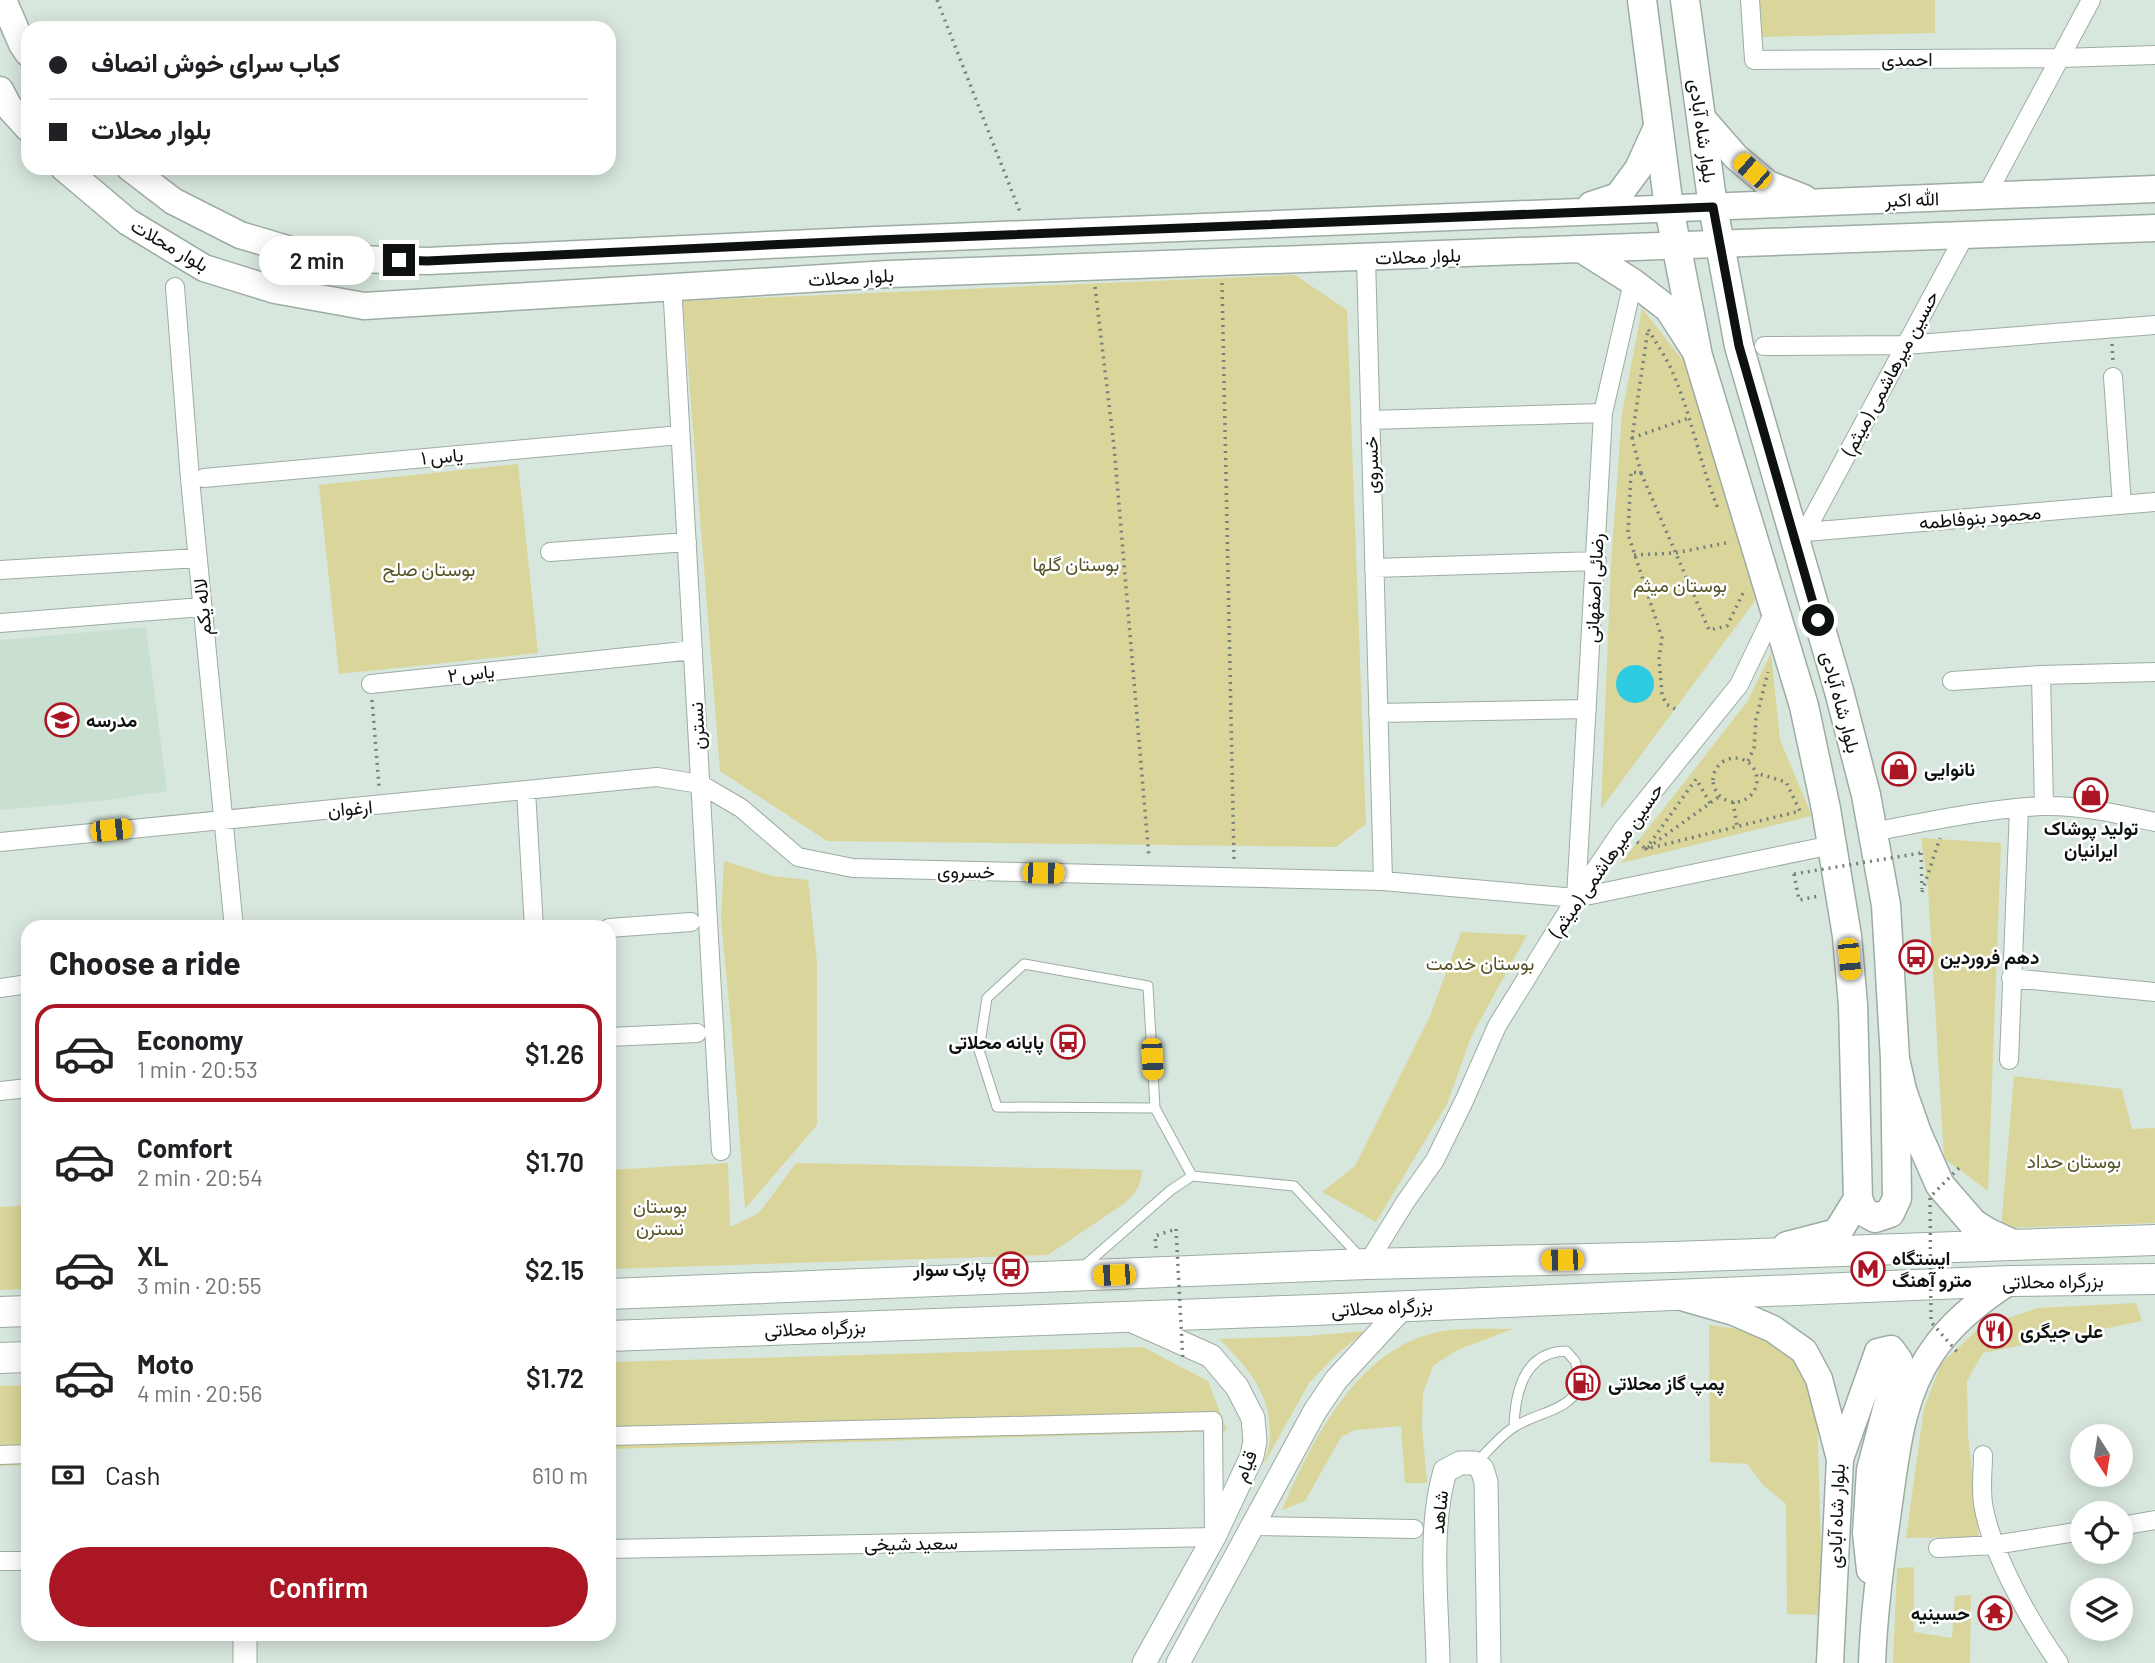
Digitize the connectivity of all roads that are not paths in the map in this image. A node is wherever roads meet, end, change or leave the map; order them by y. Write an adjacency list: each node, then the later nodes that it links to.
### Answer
1 (3, 0): 6 (main road)
2 (1642, 0): 12 (main road, بلوار شاه آبادی)
3 (1685, 0): 10 (main road, بلوار شاه آبادی)
4 (1750, 0): 8 (street, احمدی)
5 (2091, 0): 8 (street)
6 (21, 42)
7 (2155, 55): 8 (street, احمدی)
8 (2060, 58): 16 (street)
9 (0, 90): 11 (main road)
10 (1702, 118): 17 (main road); 18 (main road, بلوار شاه آبادی)
11 (21, 120)
12 (1658, 125): 19 (main road, بلوار شاه آبادی); 20 (main road)
13 (72, 175): 26 (main road, بلوار محلات)
14 (139, 175): 20 (main road, بلوار محلات)
15 (2155, 189): 16 (main road, الله اکبر)
16 (1986, 196): 17 (main road, الله اکبر); 22 (main road)
17 (1815, 202): 18 (main road, الله اکبر)
18 (1713, 207): 19 (main road, الله اکبر); 23 (main road, بلوار شاه آبادی)
19 (1669, 208): 20 (main road, بلوار محلات); 24 (main road, بلوار شاه آبادی)
20 (1571, 212)
21 (2155, 228): 22 (main road, الله اکبر)
22 (1965, 235): 23 (main road, الله اکبر); 31 (street, حسین میرهاشمی (میثم))
23 (1720, 245): 24 (main road, الله اکبر); 41 (main road, بلوار شاه آبادی)
24 (1675, 246): 25 (main road, بلوار محلات); 33 (main road, بلوار شاه آبادی)
25 (1581, 249): 26 (main road, بلوار محلات); 27 (main road)
26 (1366, 258): 36 (street, خسروی)
27 (1633, 282): 33 (main road); 35 (street, رضائی اصفهانی)
28 (175, 287): 44 (street, لاله یکم)
29 (673, 302): 37 (street, نسترن)
30 (2155, 325): 31 (street)
31 (1905, 345): 32 (street); 41 (street, حسین میرهاشمی (میثم))
32 (1764, 346)
33 (1698, 356): 49 (main road, بلوار شاه آبادی)
34 (2113, 377): 40 (street)
35 (1603, 412): 36 (street); 45 (street, رضائی اصفهانی)
36 (1370, 420): 46 (street, خسروی)
37 (681, 435): 38 (street, یاس ۱); 42 (street, نسترن)
38 (204, 478)
39 (2155, 502): 40 (street, محمود بنوفاطمه)
40 (2122, 505): 41 (street, محمود بنوفاطمه)
41 (1801, 540): 64 (main road, بلوار شاه آبادی)
42 (687, 542): 43 (street); 51 (street, نسترن)
43 (550, 552)
44 (198, 558): 47 (street); 48 (street, لاله یکم)
45 (1597, 561): 46 (street); 56 (street, رضائی اصفهانی)
46 (1374, 568): 57 (street, خسروی)
47 (0, 570)
48 (202, 607): 50 (street); 62 (street, لاله یکم)
49 (1775, 610): 66 (main road, بلوار شاه آبادی); 68 (street, حسین میرهاشمی (میثم))
50 (0, 623)
51 (693, 650): 55 (street, یاس ۲); 58 (street, نسترن)
52 (2155, 672): 53 (street)
53 (2041, 674): 54 (street); 60 (street)
54 (1952, 681)
55 (371, 684)
56 (1587, 709): 57 (street); 68 (street, رضائی اصفهانی)
57 (1378, 713): 67 (street, خسروی)
58 (700, 784): 59 (street, ارغوان); 67 (street, خسروی); 84 (street, نسترن)
59 (526, 791): 62 (street, ارغوان); 70 (street)
60 (2044, 806): 61 (street); 63 (street)
61 (2019, 809): 64 (street); 73 (street)
62 (222, 818): 65 (street, ارغوان); 69 (street, لاله یکم)
63 (2155, 822)
64 (1873, 832): 79 (main road, بلوار شاه آبادی)
65 (0, 842)
66 (1832, 845): 68 (street, خسروی); 86 (main road, بلوار شاه آبادی)
67 (1383, 881): 68 (street, خسروی)
68 (1576, 898): 90 (street, حسین میرهاشمی (میثم))
69 (233, 920)
70 (534, 920)
71 (691, 922): 72 (street)
72 (616, 927)
73 (2011, 978): 76 (street); 80 (street)
74 (21, 986): 75 (street)
75 (0, 988)
76 (2155, 992)
77 (697, 1033): 78 (street)
78 (616, 1037)
79 (1895, 1059): 86 (main road); 88 (main road, بلوار شاه آبادی)
80 (2008, 1060)
81 (21, 1089): 82 (street)
82 (0, 1091)
83 (1154, 1108): 83 (lane); 85 (lane)
84 (721, 1151)
85 (1192, 1176): 90 (lane); 91 (lane)
86 (1858, 1199): 89 (main road)
87 (2155, 1240): 88 (highway, بزرگراه محلاتی)
88 (2015, 1245): 89 (highway, بزرگراه محلاتی)
89 (1758, 1254): 90 (highway, بزرگراه محلاتی)
90 (1367, 1264): 91 (highway, بزرگراه محلاتی)
91 (1072, 1277): 94 (highway, بزرگراه محلاتی)
92 (2155, 1279): 93 (highway, بزرگراه محلاتی)
93 (2010, 1281): 96 (highway, بزرگراه محلاتی); 124 (main road)
94 (718, 1290): 95 (highway, بزرگراه محلاتی); 101 (highway)
95 (616, 1294)
96 (1674, 1295): 97 (highway, بزرگراه محلاتی); 110 (main road, بلوار شاه آبادی)
97 (1405, 1305): 100 (highway, بزرگراه محلاتی); 113 (street, قیام)
98 (21, 1311): 99 (highway)
99 (0, 1312)
100 (1122, 1316): 101 (highway, بزرگراه محلاتی); 112 (street, قیام)
101 (715, 1332): 102 (highway, بزرگراه محلاتی)
102 (616, 1336)
103 (21, 1357): 104 (highway)
104 (0, 1358)
105 (1514, 1427): 105 (lane); 111 (lane)
106 (616, 1436): 118 (street)
107 (21, 1454): 108 (street)
108 (0, 1455)
109 (1983, 1455): 119 (street)
110 (1840, 1459): 124 (main road); 131 (main road, بلوار شاه آبادی)
111 (1475, 1463): 129 (street, شاهد); 130 (street)
112 (1235, 1491): 113 (street); 118 (street, قیام)
113 (1257, 1517): 116 (street); 128 (street, قیام)
114 (2155, 1520): 115 (street)
115 (2133, 1524)
116 (1414, 1529)
117 (2070, 1533): 119 (street)
118 (1214, 1537): 121 (street, سعید شیخی); 127 (street, قیام)
119 (1994, 1545): 120 (street); 133 (street)
120 (1938, 1548)
121 (616, 1549)
122 (0, 1561): 123 (street)
123 (21, 1561)
124 (1874, 1607): 132 (main road)
125 (245, 1641): 126 (street)
126 (245, 1663)
127 (1144, 1663)
128 (1178, 1663)
129 (1438, 1663)
130 (1489, 1663)
131 (1830, 1663)
132 (1872, 1663)
133 (2059, 1663)

